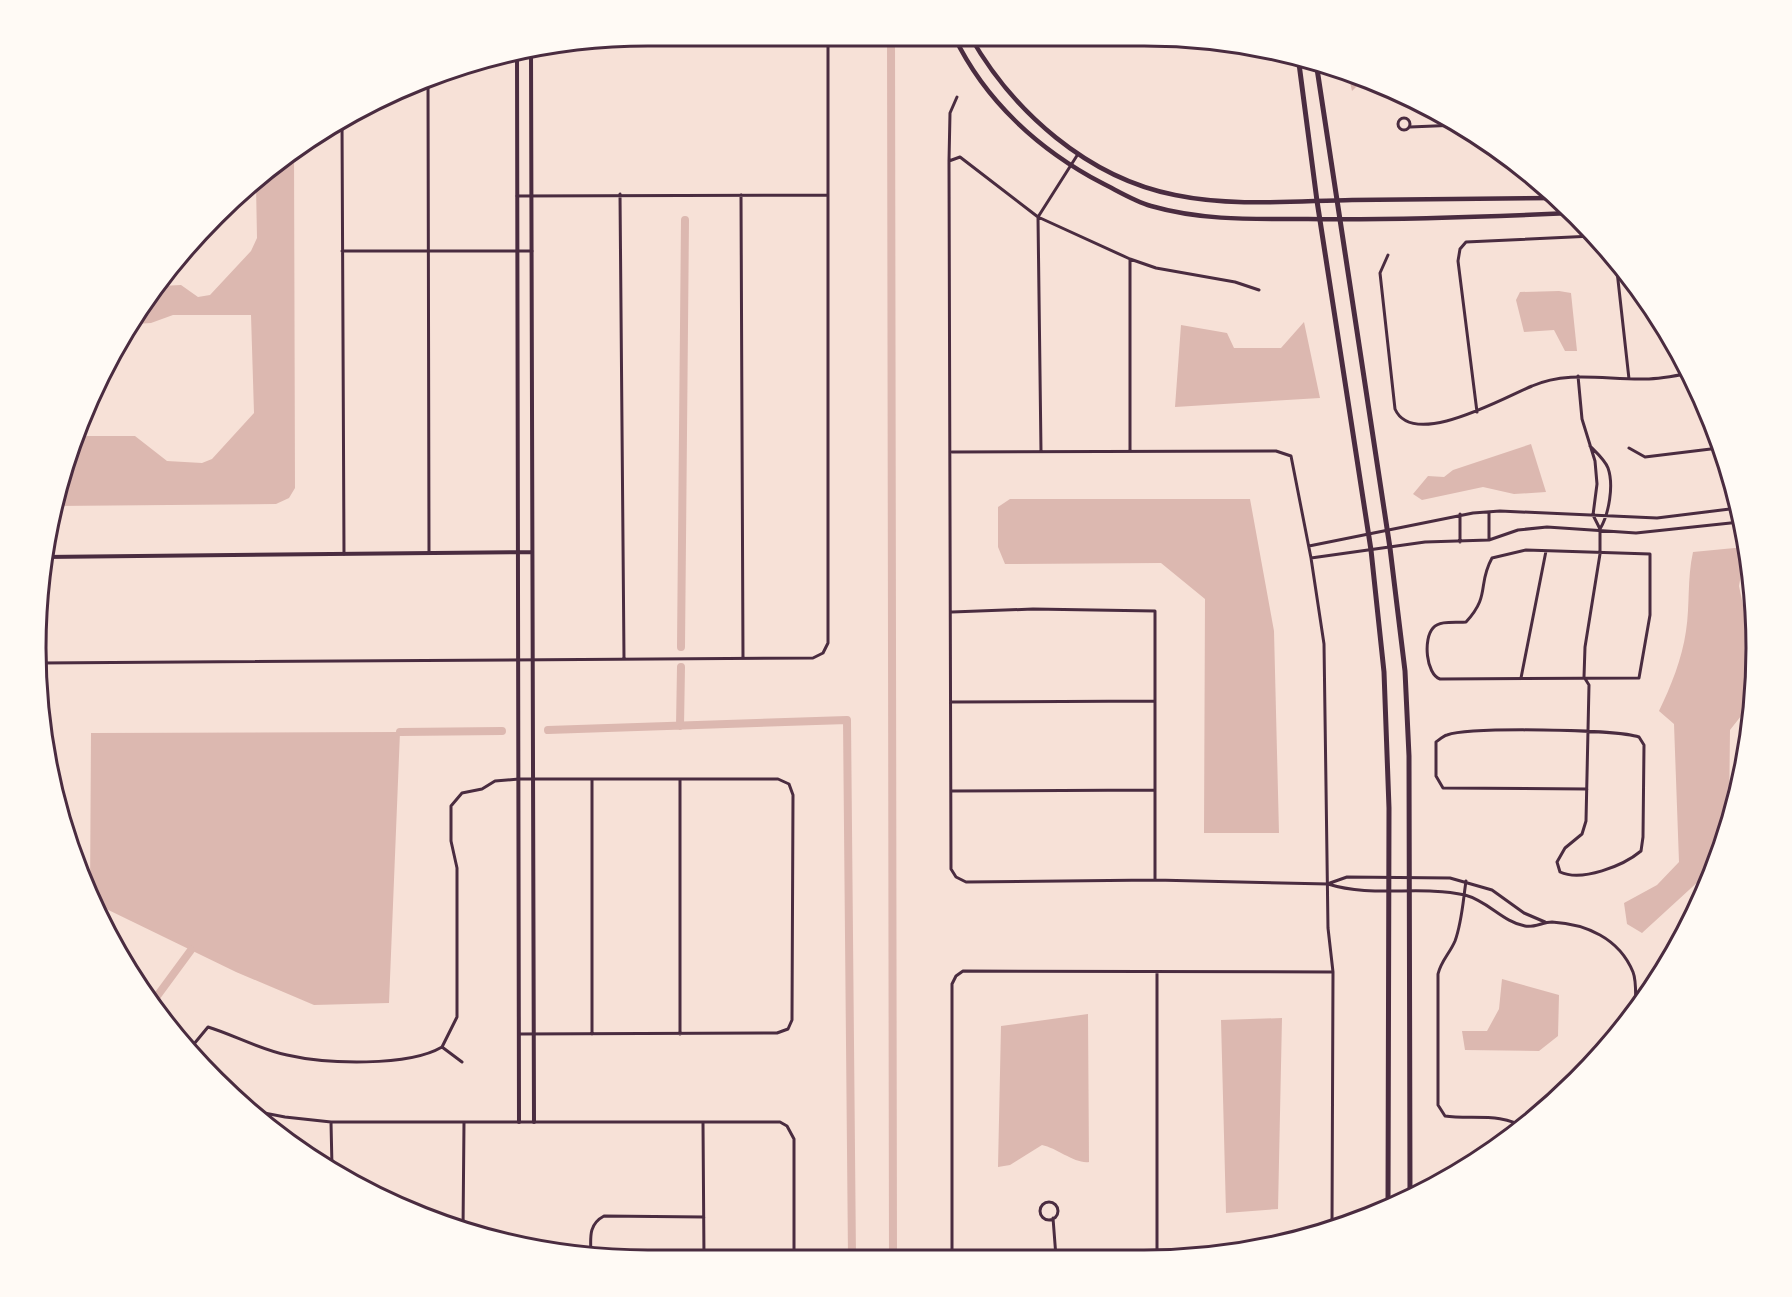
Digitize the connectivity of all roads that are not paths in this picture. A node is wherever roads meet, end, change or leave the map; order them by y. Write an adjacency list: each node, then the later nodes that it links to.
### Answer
1 (828, 46): 18 (street)
2 (958, 46): 15 (main road)
3 (976, 46): 13 (main road)
4 (531, 58): 20 (street)
5 (517, 61): 19 (street)
6 (1299, 67): 22 (highway)
7 (1318, 72): 23 (highway)
8 (428, 88): 29 (street)
9 (957, 97): 14 (street)
10 (1442, 126): 11 (street)
11 (1410, 127): 11 (street)
12 (342, 130): 31 (street)
13 (1078, 154): 15 (street); 22 (main road)
14 (949, 161): 25 (street); 46 (street)
15 (1071, 167): 25 (street); 26 (main road)
16 (620, 194): 17 (street); 20 (street); 72 (street)
17 (741, 195): 18 (street); 73 (street)
18 (827, 195): 73 (street)
19 (517, 196): 20 (street); 30 (street)
20 (532, 196): 32 (street)
21 (1542, 198): 23 (main road)
22 (1317, 201): 23 (main road); 26 (highway)
23 (1339, 201): 27 (highway)
24 (1559, 213): 27 (main road)
25 (1038, 217): 34 (street); 44 (street)
26 (1320, 219): 27 (main road); 55 (highway)
27 (1341, 220): 54 (highway)
28 (1582, 237): 40 (street)
29 (429, 250): 30 (street); 31 (street); 65 (street)
30 (517, 250): 32 (street); 62 (street)
31 (342, 251): 64 (street)
32 (532, 251): 63 (street)
33 (1388, 255): 40 (street)
34 (1130, 259): 36 (street); 45 (street)
35 (1618, 278): 39 (street)
36 (1259, 290)
37 (1679, 375): 39 (street)
38 (1578, 376): 39 (street); 40 (street); 41 (street)
39 (1629, 379)
40 (1477, 412)
41 (1587, 442): 50 (street); 51 (street)
42 (1629, 448): 43 (street)
43 (1712, 449)
44 (1041, 451): 45 (street); 46 (street)
45 (1130, 451): 58 (street)
46 (952, 452): 69 (street)
47 (1729, 509): 51 (street)
48 (1489, 512): 49 (street); 50 (street); 56 (street)
49 (1460, 514): 54 (street); 57 (street)
50 (1593, 515): 51 (street); 53 (street)
51 (1608, 516): 53 (street)
52 (1732, 523): 53 (street)
53 (1600, 529): 56 (street); 66 (street)
54 (1388, 532): 55 (street); 59 (highway)
55 (1369, 536): 58 (street); 60 (highway)
56 (1489, 540): 57 (street)
57 (1460, 543): 59 (street)
58 (1309, 546): 68 (street)
59 (1390, 548): 60 (street); 87 (highway)
60 (1371, 550): 68 (street); 88 (highway)
61 (1546, 551): 66 (street); 76 (street); 76 (street)
62 (518, 552): 63 (street); 65 (street); 70 (street)
63 (532, 552): 71 (street)
64 (344, 554): 65 (street); 67 (street)
65 (429, 554)
66 (1600, 554): 75 (street); 75 (street)
67 (54, 557)
68 (1311, 558): 91 (street)
69 (952, 612): 77 (street); 78 (street)
70 (518, 658): 71 (street); 74 (street); 80 (street)
71 (533, 658): 72 (street); 81 (street)
72 (624, 658): 73 (street)
73 (742, 658)
74 (47, 663)
75 (1584, 677): 76 (street); 79 (street)
76 (1521, 678)
77 (1155, 701): 78 (street); 85 (street)
78 (952, 702): 86 (street)
79 (1588, 731): 84 (street); 84 (street); 84 (street)
80 (519, 779): 81 (street); 99 (street); 104 (street)
81 (532, 779): 82 (street); 100 (street)
82 (592, 780): 83 (street); 102 (street)
83 (680, 780): 101 (street); 101 (street)
84 (1587, 789)
85 (1154, 790): 86 (street); 89 (street)
86 (952, 791): 89 (street)
87 (1410, 877): 88 (street); 90 (street); 93 (highway)
88 (1389, 878): 91 (street); 92 (highway)
89 (1155, 880): 91 (street)
90 (1466, 881): 94 (street); 95 (street)
91 (1328, 884): 92 (street); 96 (street)
92 (1389, 890): 93 (street); 115 (highway)
93 (1410, 891): 94 (street); 114 (highway)
94 (1464, 895): 95 (street); 112 (street)
95 (1546, 923): 98 (street)
96 (1333, 972): 97 (street); 118 (street)
97 (1157, 973): 123 (street); 125 (street)
98 (1635, 996)
99 (519, 1034): 100 (street); 109 (street)
100 (533, 1034): 102 (street); 110 (street)
101 (680, 1034): 102 (street)
102 (592, 1035)
103 (194, 1043): 104 (street)
104 (442, 1047): 105 (street)
105 (462, 1062)
106 (266, 1113): 107 (street)
107 (331, 1122): 108 (street); 113 (street)
108 (464, 1122): 109 (street); 119 (street)
109 (519, 1122): 110 (street)
110 (534, 1122): 111 (street)
111 (703, 1122): 116 (street); 122 (street)
112 (1515, 1122)
113 (332, 1160)
114 (1410, 1188)
115 (1388, 1198)
116 (704, 1217): 120 (street); 121 (street)
117 (1053, 1218): 117 (street); 124 (street)
118 (1332, 1220)
119 (462, 1221)
120 (591, 1247)
121 (704, 1250)
122 (794, 1250)
123 (952, 1250)
124 (1055, 1250)
125 (1157, 1250)

